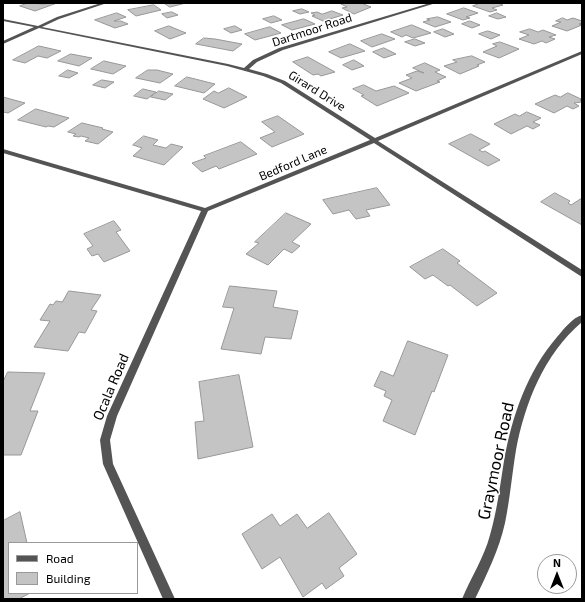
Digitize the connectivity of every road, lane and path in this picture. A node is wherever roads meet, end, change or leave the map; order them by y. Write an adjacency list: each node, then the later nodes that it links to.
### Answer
1 (105, 3): 4 (street)
2 (434, 3): 7 (street, Dartmoor Road)
3 (3, 20): 4 (street, Girard Drive)
4 (38, 27): 5 (street); 7 (street, Girard Drive)
5 (3, 43)
6 (582, 52): 8 (street, Bedford Lane)
7 (246, 69): 8 (street, Girard Drive)
8 (374, 140): 10 (street, Bedford Lane); 11 (street, Girard Drive)
9 (3, 151): 10 (street)
10 (205, 210): 13 (street, Ocala Road)
11 (582, 274)
12 (582, 318): 14 (street, Graymoor Road)
13 (169, 599)
14 (468, 599)

